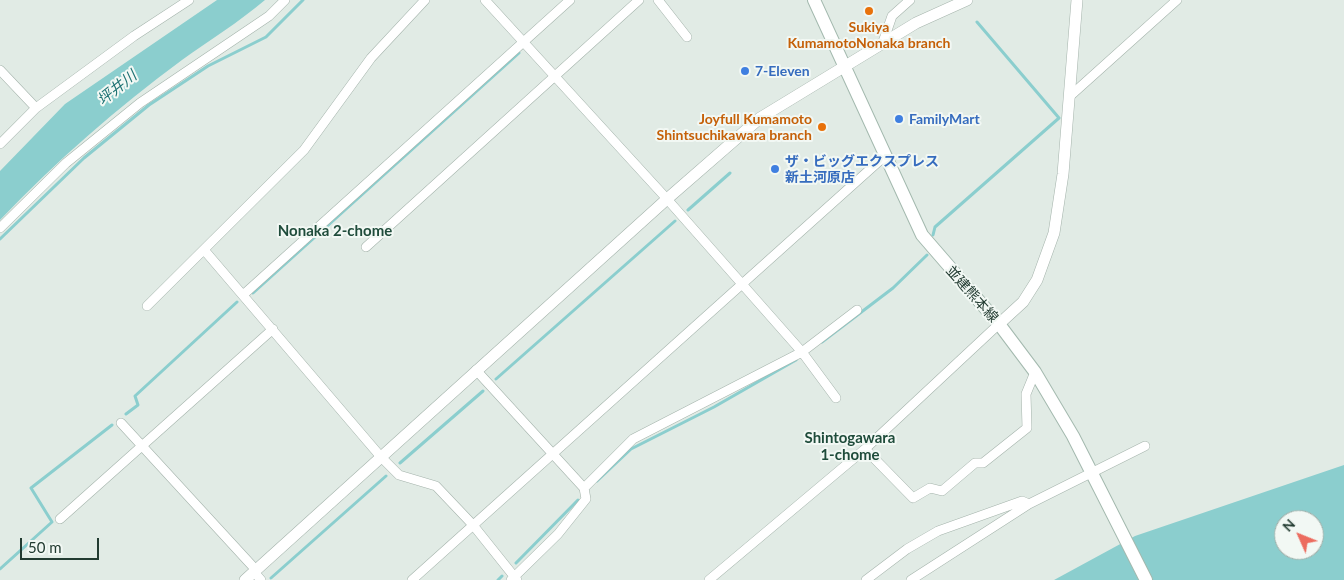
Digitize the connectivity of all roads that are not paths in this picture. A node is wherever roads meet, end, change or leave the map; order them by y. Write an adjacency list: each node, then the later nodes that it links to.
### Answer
1 (189, 0): 20 (street)
2 (285, 0): 24 (street)
3 (425, 0): 26 (street)
4 (485, 0): 14 (street)
5 (570, 0): 14 (street)
6 (639, 0): 18 (street)
7 (658, 0): 13 (street)
8 (814, 0): 16 (main road, 並建熊本線)
9 (910, 0): 15 (street)
10 (966, 0): 15 (street)
11 (1077, 0): 19 (street)
12 (1177, 0): 19 (street)
13 (687, 37)
14 (522, 42): 18 (street); 28 (street)
15 (882, 46): 16 (street)
16 (846, 66): 22 (main road, 並建熊本線); 23 (street)
17 (0, 70): 20 (street)
18 (554, 76): 23 (street); 25 (street)
19 (1069, 97): 31 (street)
20 (36, 108): 21 (street)
21 (0, 144)
22 (886, 155): 27 (street); 31 (main road, 並建熊本線)
23 (667, 199): 27 (street); 34 (street)
24 (0, 228)
25 (366, 247)
26 (205, 251): 28 (street); 29 (street)
27 (741, 283): 33 (street); 41 (street)
28 (243, 295): 32 (street)
29 (147, 306)
30 (856, 310): 33 (street)
31 (999, 324): 35 (main road, 並建熊本線); 40 (street)
32 (272, 329): 38 (street); 42 (street)
33 (802, 352): 36 (street); 44 (street)
34 (476, 370): 41 (street); 42 (street)
35 (1035, 372): 40 (street); 43 (main road, 並建熊本線)
36 (836, 398)
37 (121, 422): 38 (street)
38 (142, 445): 46 (street); 48 (street)
39 (1145, 446): 43 (street)
40 (865, 449): 52 (street)
41 (552, 453): 44 (street); 47 (street)
42 (382, 457): 47 (street); 48 (street)
43 (1091, 472): 45 (street); 55 (main road, 並建熊本線)
44 (584, 488): 49 (street)
45 (1029, 504): 53 (street); 54 (street)
46 (60, 519)
47 (473, 525): 49 (street); 51 (street)
48 (257, 574): 50 (street)
49 (514, 579)
50 (245, 580)
51 (412, 580)
52 (709, 580)
53 (866, 580)
54 (911, 580)
55 (1146, 580)

